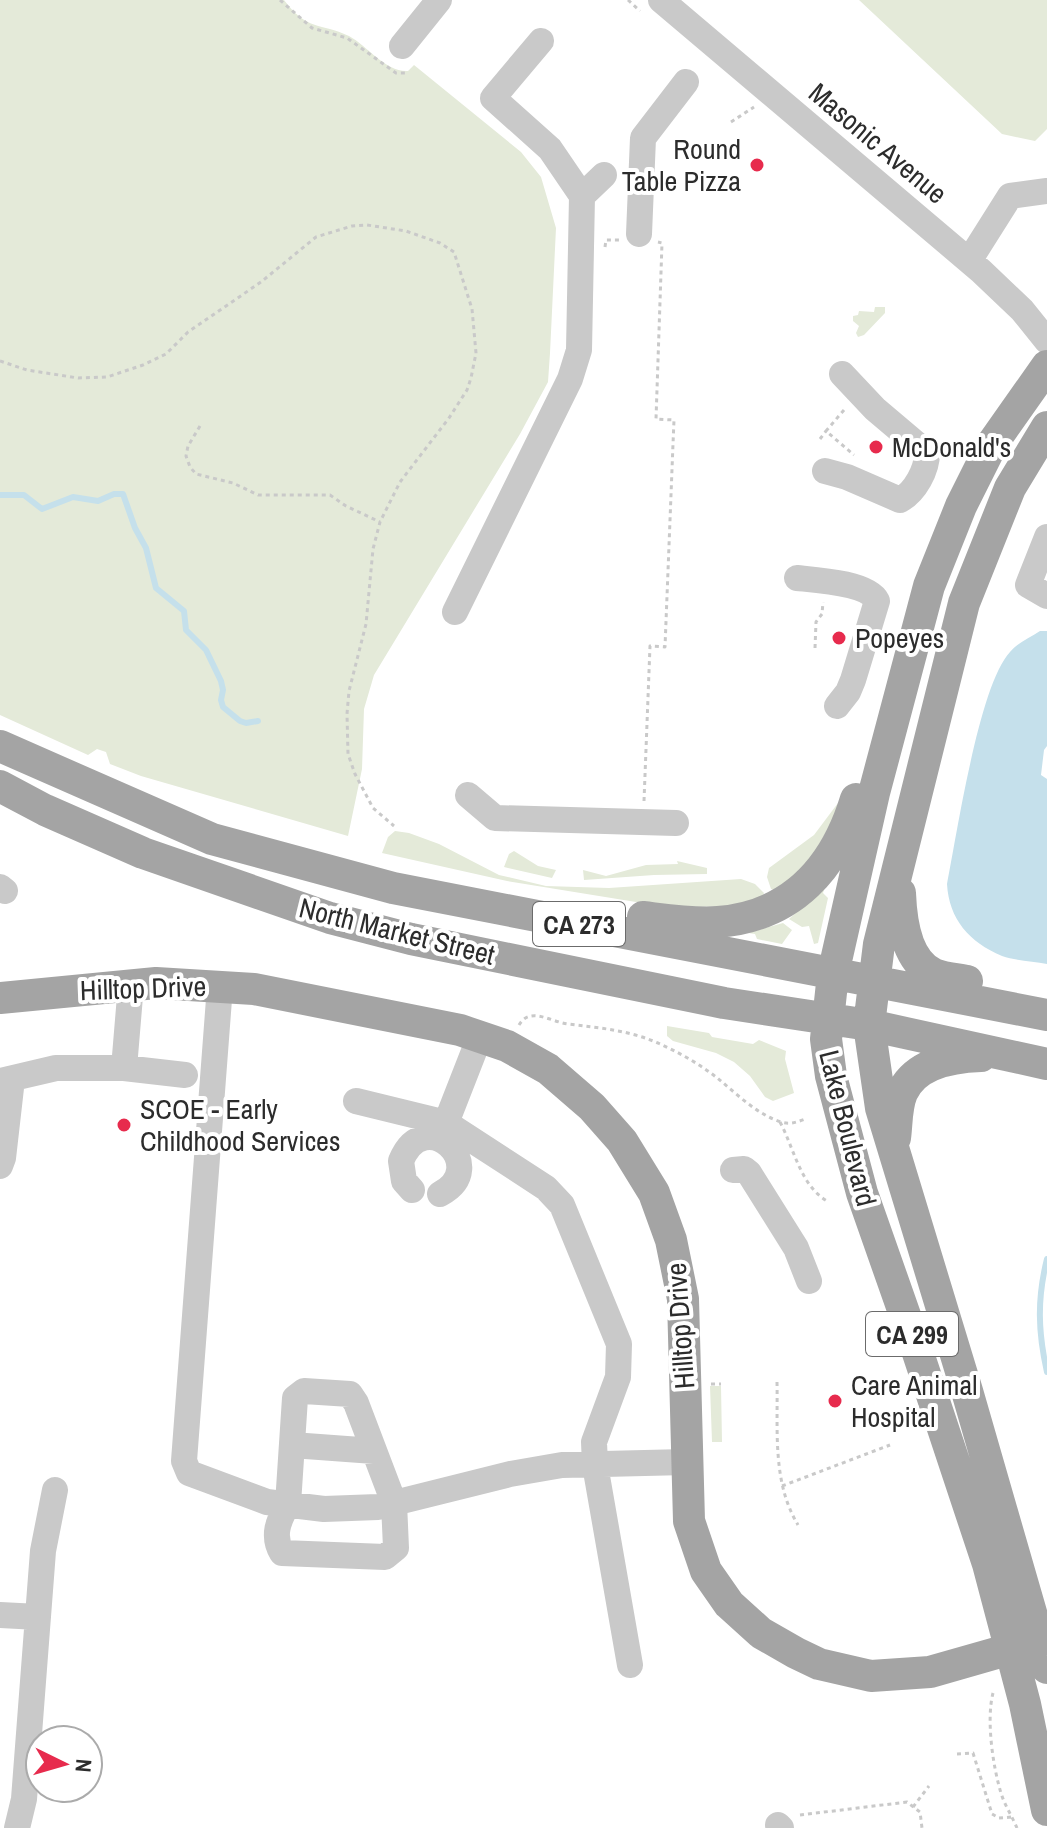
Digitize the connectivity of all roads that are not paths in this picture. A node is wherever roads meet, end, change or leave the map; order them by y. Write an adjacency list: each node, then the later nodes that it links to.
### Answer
1 (439, 0): 4 (street)
2 (661, 0): 10 (street, Masonic Avenue)
3 (541, 41): 8 (street)
4 (402, 46)
5 (686, 82): 9 (street)
6 (604, 175): 8 (street)
7 (1047, 191): 10 (street)
8 (582, 196): 22 (street)
9 (651, 238)
10 (969, 261): 11 (street, Masonic Avenue)
11 (1047, 341)
12 (1047, 366): 20 (main road, Lake Boulevard)
13 (842, 374): 16 (street)
14 (1047, 427): 19 (main road, Lake Boulevard)
15 (1047, 468): 19 (main road)
16 (836, 474)
17 (1047, 537): 21 (street)
18 (797, 578): 24 (street)
19 (973, 578): 26 (main road, Lake Boulevard)
20 (929, 586): 23 (main road, Lake Boulevard); 26 (main road)
21 (1047, 596)
22 (455, 612)
23 (906, 670): 31 (main road); 32 (main road, Lake Boulevard)
24 (837, 706)
25 (0, 746): 31 (main road, North Market Street / CA 273)
26 (919, 777): 30 (main road, Lake Boulevard)
27 (0, 786): 39 (main road, North Market Street / CA 273)
28 (468, 795): 29 (street)
29 (676, 823)
30 (907, 834): 33 (main road, Lake Boulevard); 37 (main road)
31 (326, 871): 32 (main road, North Market Street / CA 273)
32 (833, 974): 33 (main road, North Market Street / CA 273); 39 (main road, Lake Boulevard)
33 (873, 981): 38 (main road, North Market Street / CA 273); 40 (main road, Lake Boulevard / CA 299)
34 (131, 984): 35 (main road, Hilltop Drive); 36 (main road, Hilltop Drive); 44 (street)
35 (220, 986): 41 (main road, Hilltop Drive); 61 (street)
36 (0, 998)
37 (1047, 1002)
38 (1047, 1015)
39 (828, 1018): 40 (main road, North Market Street / CA 273); 64 (main road, Lake Boulevard / CA 299)
40 (869, 1025): 42 (main road, North Market Street / CA 273); 49 (main road, Lake Boulevard / CA 299)
41 (480, 1036): 48 (street); 57 (main road, Hilltop Drive)
42 (1012, 1055): 43 (main road, North Market Street / CA 273); 49 (main road)
43 (1047, 1064)
44 (124, 1068): 45 (street); 46 (street)
45 (185, 1075)
46 (6, 1080): 50 (street)
47 (356, 1101): 48 (street)
48 (443, 1131): 52 (street); 53 (street); 58 (street)
49 (894, 1150): 64 (main road, Lake Boulevard / CA 299)
50 (0, 1166)
51 (733, 1170): 54 (street)
52 (412, 1190)
53 (440, 1194)
54 (809, 1281)
55 (292, 1445): 56 (street); 56 (street); 61 (street)
56 (374, 1451): 60 (street)
57 (686, 1462): 58 (street); 64 (main road, Hilltop Drive)
58 (595, 1465): 60 (street); 65 (street)
59 (55, 1490): 63 (street)
60 (394, 1503): 61 (street); 61 (street)
61 (288, 1504)
62 (0, 1615): 63 (street)
63 (38, 1617): 67 (street)
64 (1036, 1649): 66 (main road, Lake Boulevard / CA 299)
65 (630, 1665)
66 (1047, 1810)
67 (17, 1828)

